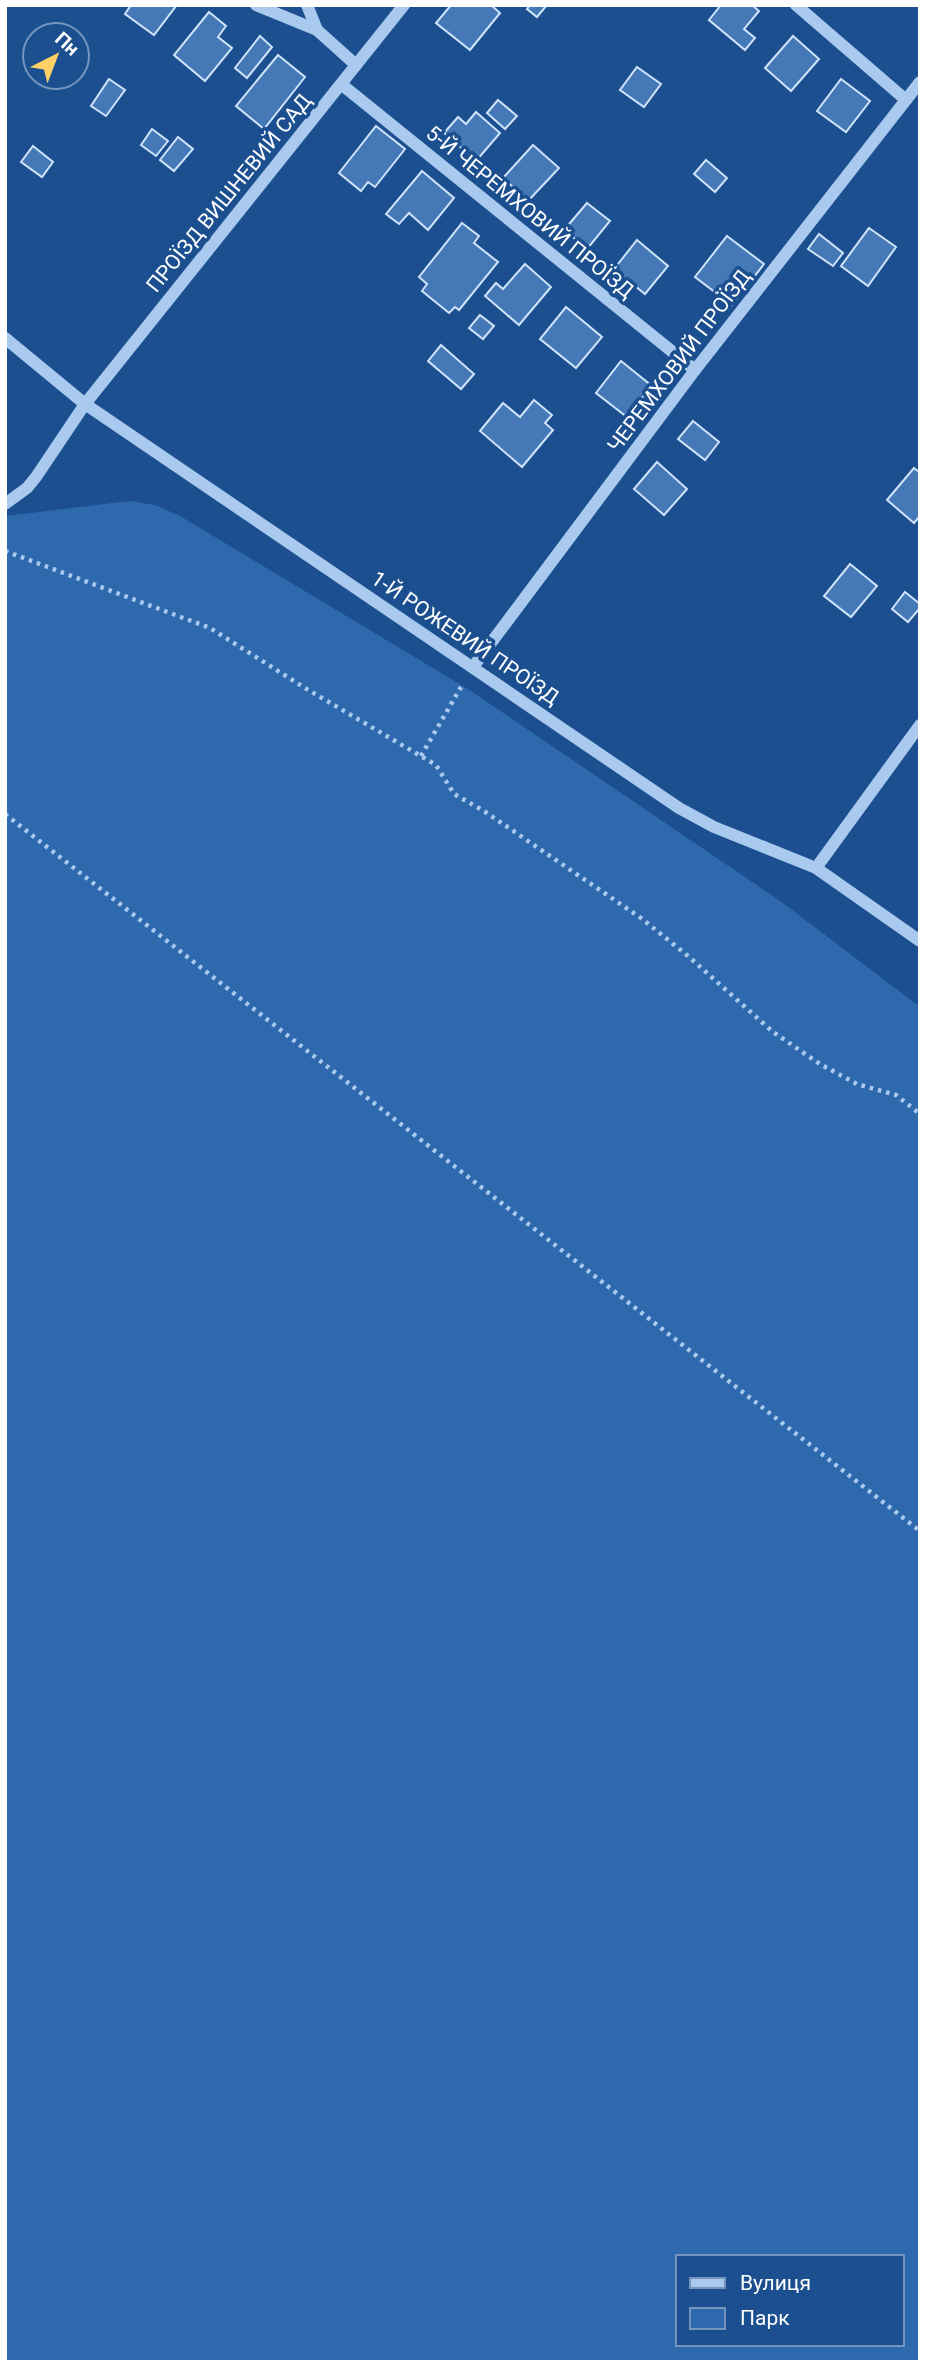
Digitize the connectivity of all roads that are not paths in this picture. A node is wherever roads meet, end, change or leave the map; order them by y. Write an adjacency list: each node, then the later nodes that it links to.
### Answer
1 (256, 5): 5 (street)
2 (307, 5): 5 (street)
3 (404, 5): 6 (street, ПРОЇЗД ВИШНЕВИЙ САД)
4 (796, 5): 9 (street)
5 (317, 30): 6 (street)
6 (356, 65): 8 (street, ПРОЇЗД ВИШНЕВИЙ САД)
7 (920, 82): 9 (street, ЧЕРЕМХОВИЙ ПРОЇЗД)
8 (341, 85): 11 (street, 5-Й ЧЕРЕМХОВИЙ ПРОЇЗД); 12 (street, ПРОЇЗД ВИШНЕВИЙ САД)
9 (906, 100): 11 (street, ЧЕРЕМХОВИЙ ПРОЇЗД)
10 (5, 338): 12 (street, 1-Й РОЖЕВИЙ ПРОЇЗД)
11 (695, 370): 14 (street, ЧЕРЕМХОВИЙ ПРОЇЗД)
12 (85, 404): 13 (street, ПРОЇЗД ВИШНЕВИЙ САД); 14 (street, 1-Й РОЖЕВИЙ ПРОЇЗД)
13 (5, 504)
14 (473, 667): 16 (street, 1-Й РОЖЕВИЙ ПРОЇЗД)
15 (920, 725): 16 (street)
16 (816, 868): 17 (street, 1-Й РОЖЕВИЙ ПРОЇЗД)
17 (920, 941)

